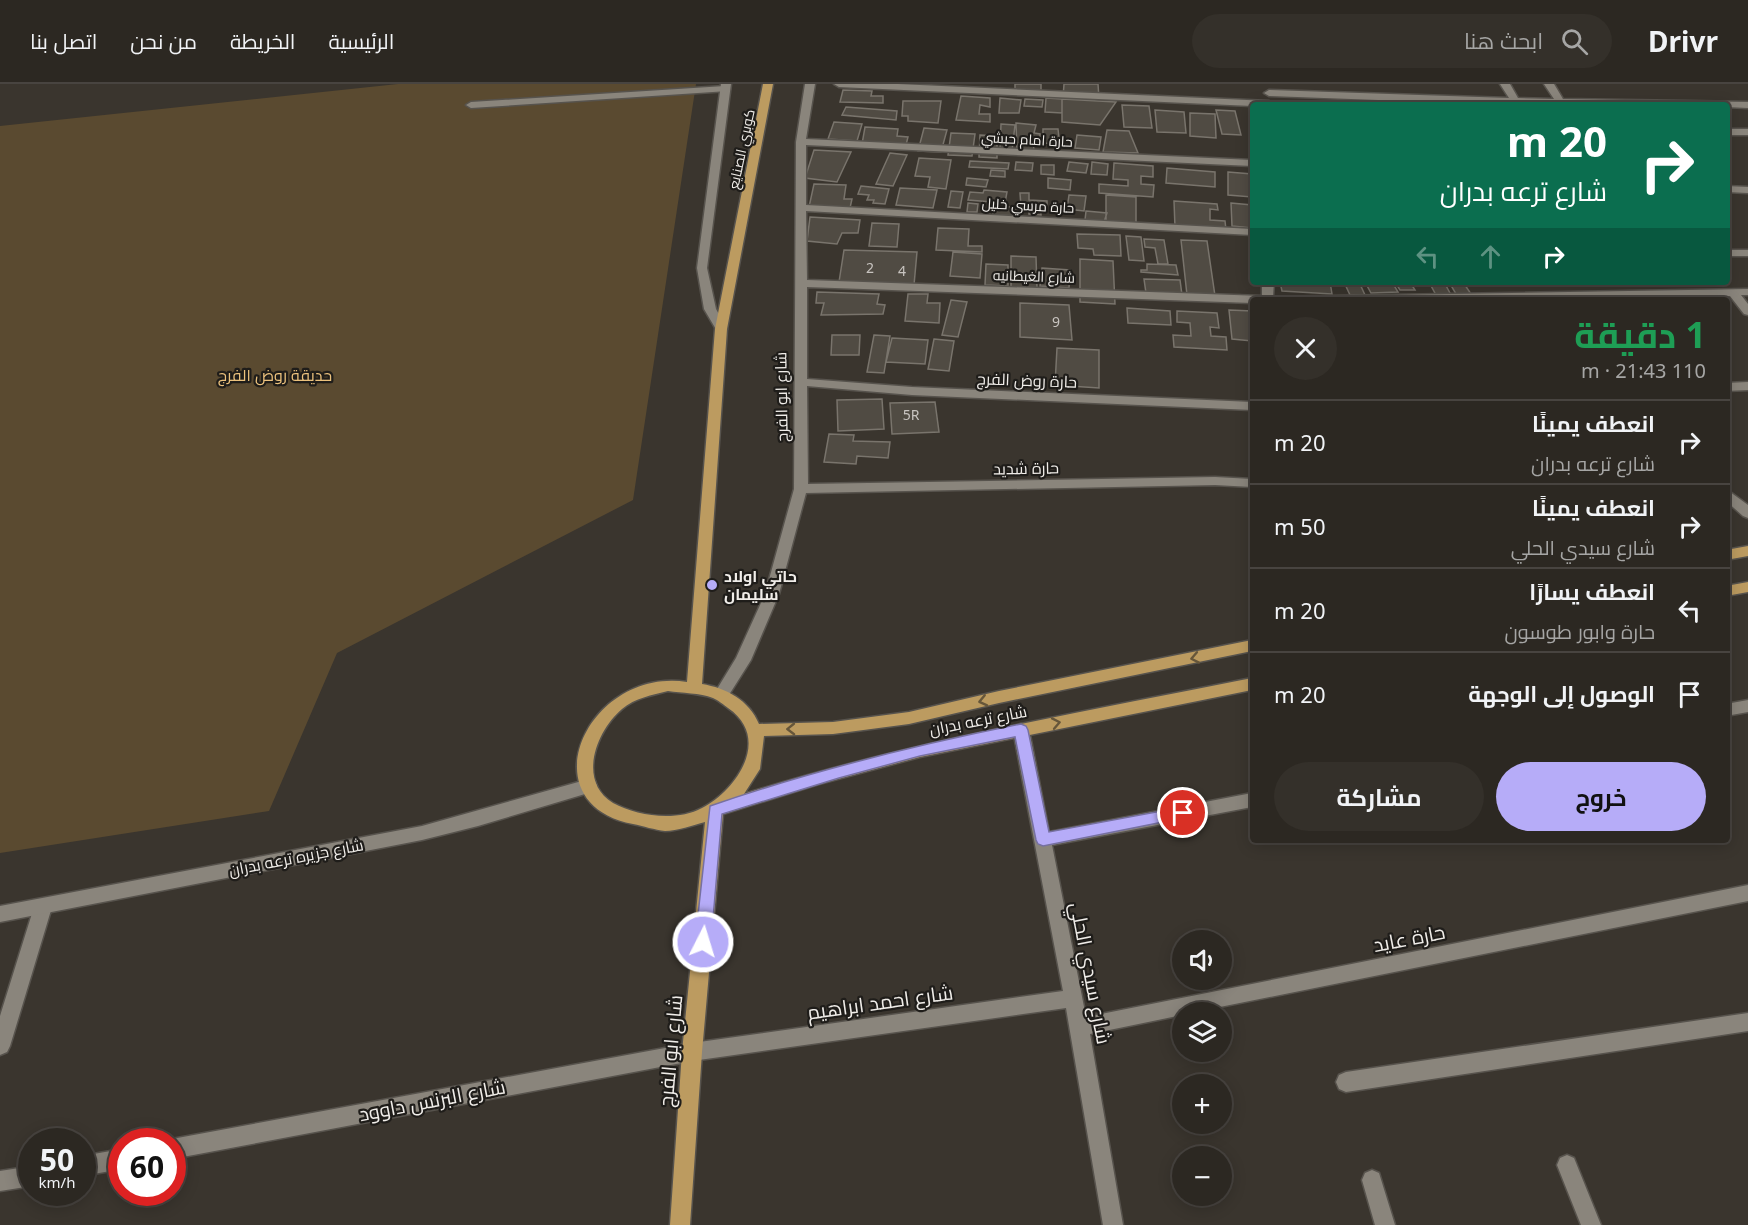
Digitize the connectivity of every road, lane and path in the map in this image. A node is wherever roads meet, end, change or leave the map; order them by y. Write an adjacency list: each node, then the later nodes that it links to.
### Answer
1 (768, 84): 31 (main road, كوبري الصنايع)
2 (810, 84): 17 (street, شارع ابو الفرج)
3 (839, 84): 11 (street)
4 (1505, 84): 9 (street)
5 (1549, 84): 10 (street)
6 (725, 87): 12 (street); 31 (street)
7 (1269, 89): 8 (street)
8 (1499, 102)
9 (1516, 102)
10 (1560, 102)
11 (1250, 103)
12 (471, 105)
13 (1730, 105): 14 (street)
14 (1748, 105)
15 (1730, 132): 16 (street)
16 (1748, 132)
17 (801, 142): 18 (street, حارة امام حبشي); 21 (street, شارع ابو الفرج)
18 (1250, 163)
19 (1730, 189): 20 (street)
20 (1748, 190)
21 (801, 208): 22 (street, حارة مرسي خليل); 25 (street, شارع ابو الفرج)
22 (1250, 232)
23 (1730, 253): 24 (street)
24 (1748, 253)
25 (801, 283): 29 (street, شارع الغيطانيه); 32 (street, شارع ابو الفرج)
26 (1733, 292): 27 (street, شارع الغيطانيه); 28 (street, شارع الغيطانيه); 30 (street)
27 (1748, 292)
28 (1442, 297)
29 (1250, 300)
30 (1748, 312)
31 (721, 329): 46 (main road)
32 (801, 382): 35 (street, حارة روض الفرج); 37 (street, شارع ابو الفرج)
33 (1748, 386): 34 (street)
34 (1730, 387)
35 (1250, 406)
36 (1250, 483): 37 (street, حارة شديد)
37 (801, 489): 47 (street, شارع ابو الفرج)
38 (1730, 496): 39 (street)
39 (1748, 513)
40 (1748, 551): 41 (main road)
41 (1730, 554)
42 (1748, 587): 43 (main road)
43 (1730, 590)
44 (1250, 646): 50 (main road, شارع ترعه بدران, one-way to 50)
45 (1250, 684): 51 (main road, شارع ترعه بدران, one-way to 45)
46 (694, 685): 47 (main road); 52 (main road)
47 (723, 694): 50 (main road)
48 (1748, 706): 49 (street)
49 (1730, 709)
50 (756, 730): 54 (main road)
51 (1021, 730): 54 (main road, شارع ترعه بدران); 55 (street, شارع سيدي الحلي)
52 (589, 786): 54 (main road); 57 (street, شارع جزيره ترعه بدران)
53 (1250, 800): 55 (street)
54 (715, 810): 63 (main road, شارع ابو الفرج)
55 (1043, 840): 59 (street, شارع سيدي الحلي)
56 (1748, 893): 61 (street, حارة عايد)
57 (43, 907): 58 (street, شارع جزيره ترعه بدران); 62 (street)
58 (0, 914)
59 (1073, 998): 61 (street, شارع سيدي الحلي); 63 (street, شارع احمد ابراهيم)
60 (1748, 1022): 64 (street)
61 (1079, 1027): 71 (street, شارع سيدي الحلي)
62 (0, 1046)
63 (692, 1052): 65 (street, شارع البرنس داوود); 70 (main road, شارع ابو الفرج)
64 (1346, 1082)
65 (186, 1146)
66 (1567, 1165): 73 (street)
67 (18, 1178): 69 (street)
68 (1372, 1180): 72 (street)
69 (0, 1181)
70 (680, 1225)
71 (1113, 1225)
72 (1385, 1225)
73 (1591, 1225)

